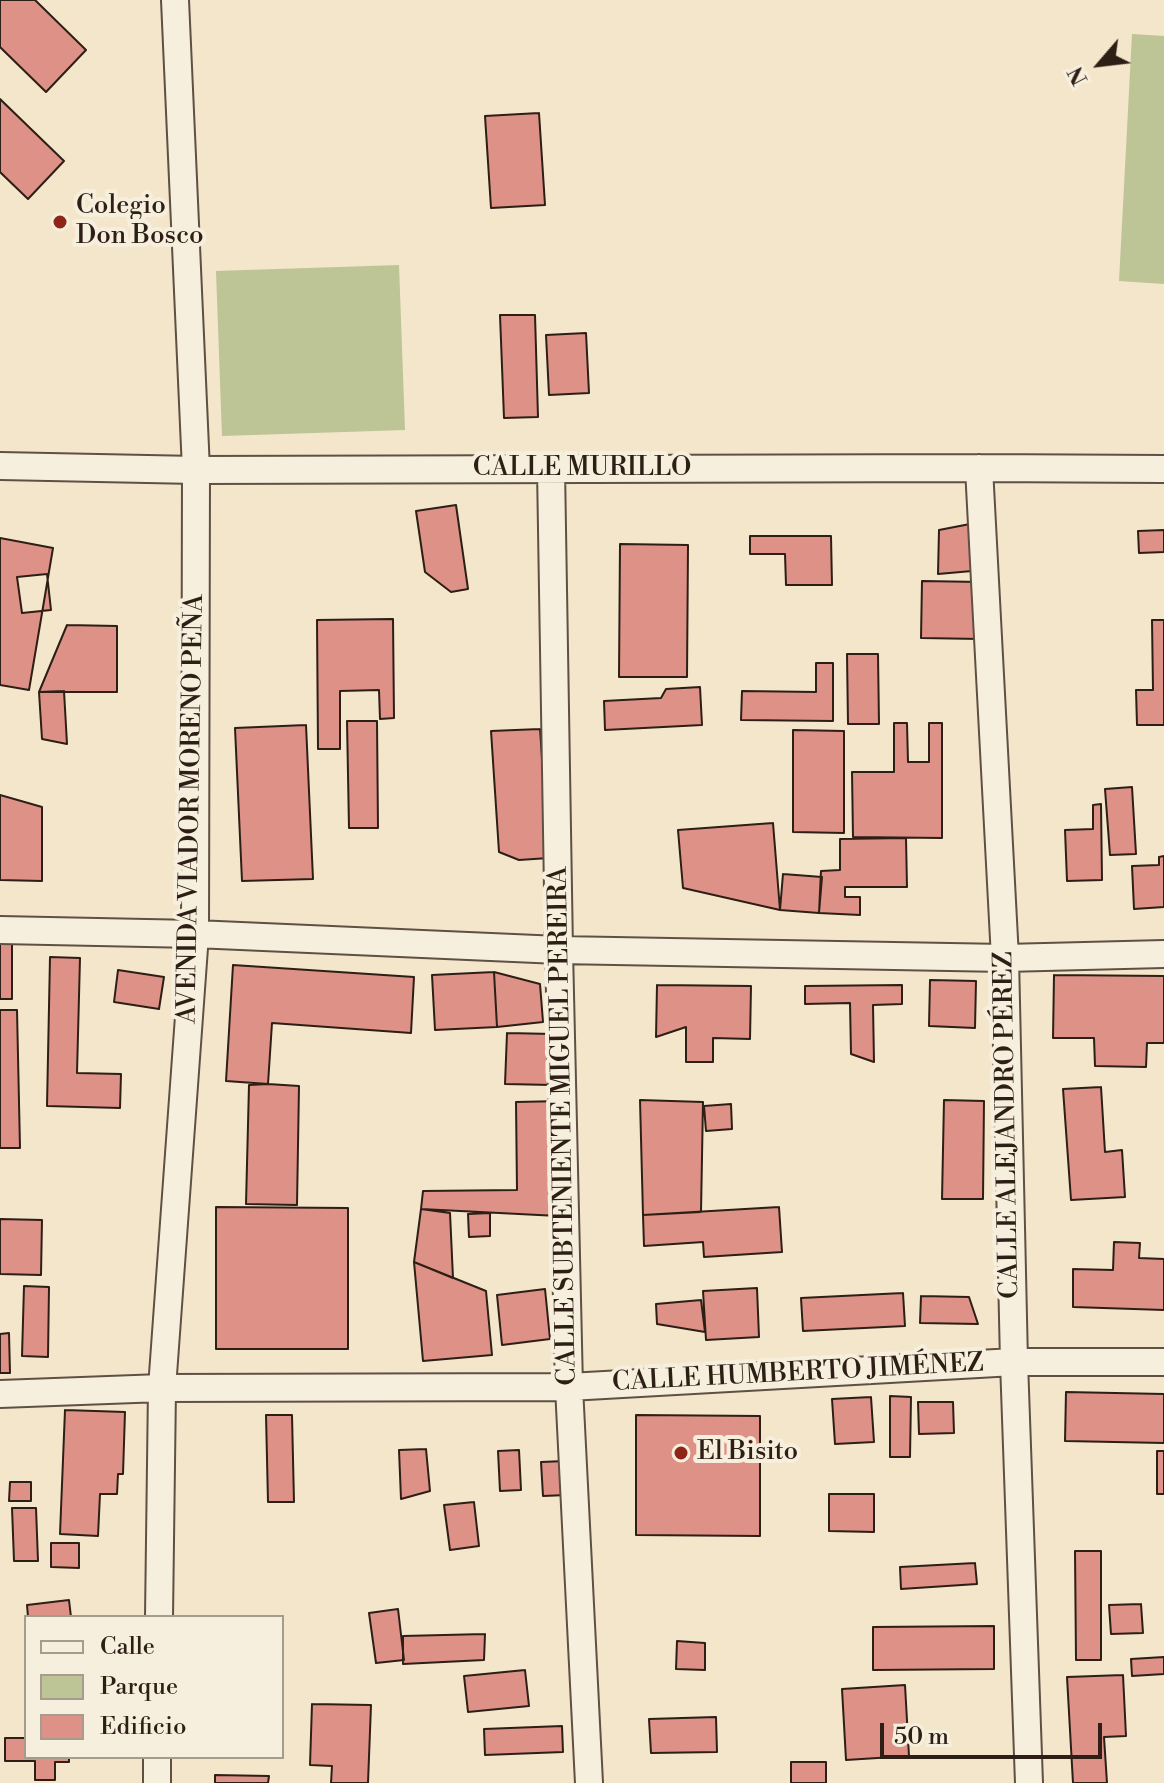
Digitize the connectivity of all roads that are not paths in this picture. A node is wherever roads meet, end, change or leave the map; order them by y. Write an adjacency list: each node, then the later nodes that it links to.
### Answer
1 (175, 0): 6 (street, AVENIDA VIADOR MORENO PEÑA)
2 (0, 466): 6 (street, CALLE MURILLO)
3 (979, 468): 4 (street, CALLE MURILLO); 5 (street, CALLE MURILLO); 11 (street, CALLE ALEJANDRO PÉREZ)
4 (551, 469): 6 (street, CALLE MURILLO); 9 (street, CALLE SUBTENIENTE MIGUEL PEREIRA)
5 (1164, 469)
6 (196, 470): 8 (street, AVENIDA VIADOR MORENO PEÑA)
7 (0, 930): 8 (street)
8 (195, 934): 9 (street); 15 (street, AVENIDA VIADOR MORENO PEÑA)
9 (559, 950): 11 (street); 14 (street, CALLE SUBTENIENTE MIGUEL PEREIRA)
10 (1164, 954): 11 (street)
11 (1005, 958): 12 (street, CALLE ALEJANDRO PÉREZ)
12 (1014, 1362): 13 (street, CALLE HUMBERTO JIMÉNEZ); 14 (street, CALLE HUMBERTO JIMÉNEZ); 21 (street, CALLE ALEJANDRO PÉREZ)
13 (1164, 1362)
14 (569, 1387): 15 (street, CALLE HUMBERTO JIMÉNEZ); 20 (street, CALLE SUBTENIENTE MIGUEL PEREIRA)
15 (162, 1388): 16 (street, CALLE HUMBERTO JIMÉNEZ); 17 (street, AVENIDA VIADOR MORENO PEÑA)
16 (0, 1394)
17 (159, 1615)
18 (157, 1759): 19 (street)
19 (157, 1783)
20 (589, 1783)
21 (1029, 1783)

